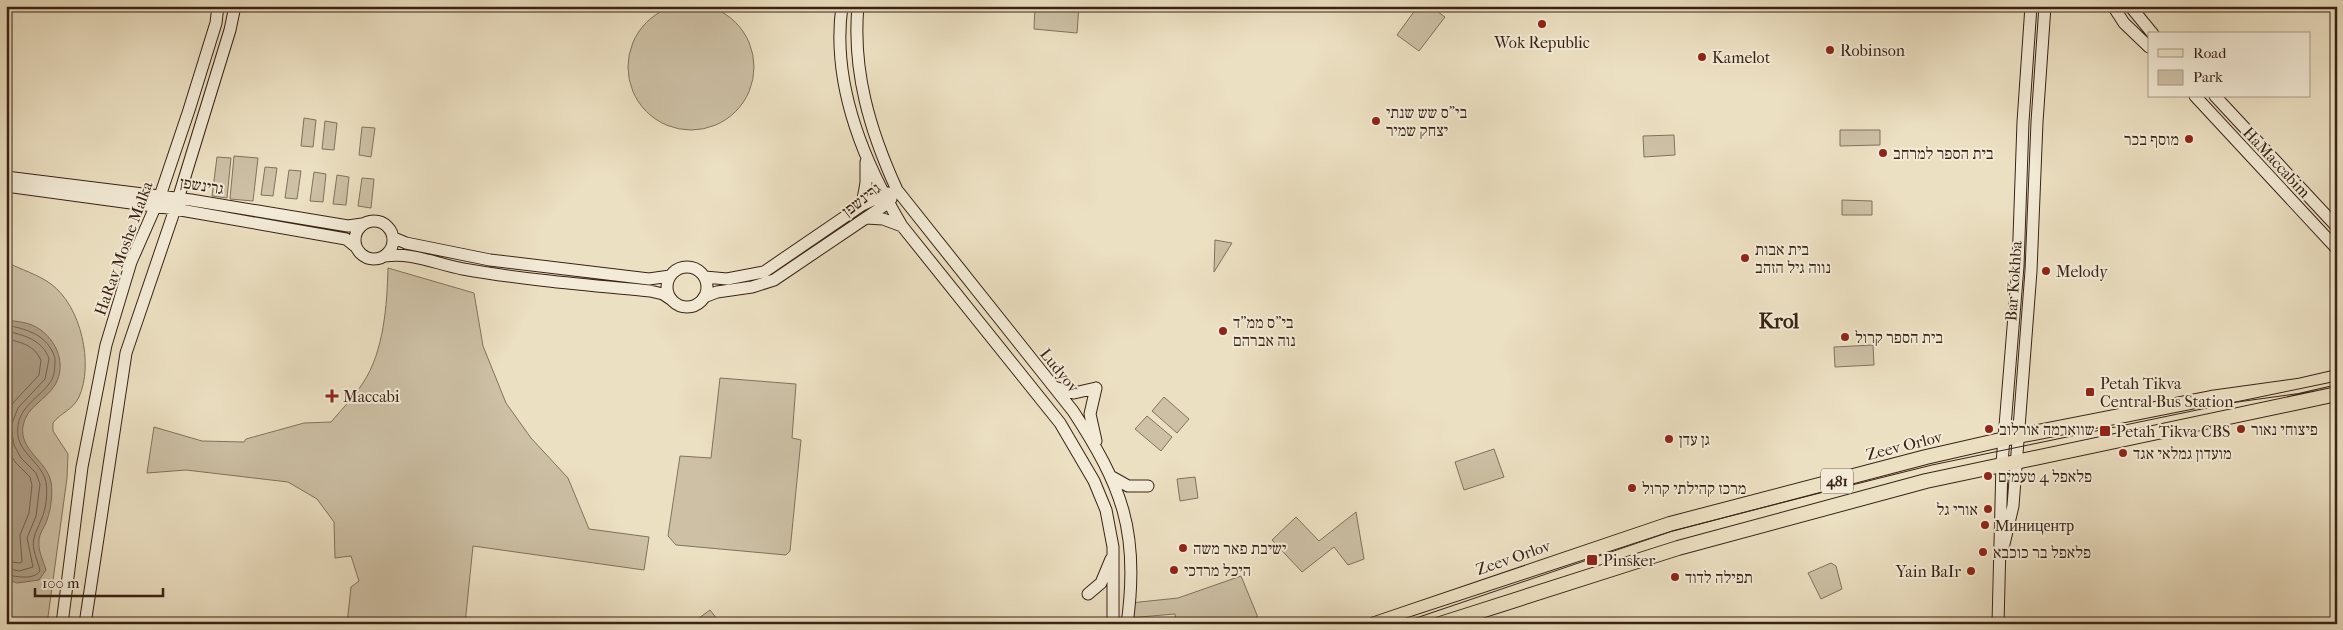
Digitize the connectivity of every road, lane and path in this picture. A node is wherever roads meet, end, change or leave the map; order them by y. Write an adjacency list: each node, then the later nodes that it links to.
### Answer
1 (218, 6): 17 (street, HaRav Moshe Malka)
2 (235, 6): 18 (street)
3 (842, 6): 15 (street, Ludyov)
4 (858, 6): 20 (street, Ludyov)
5 (2031, 6): 46 (street, Bar Kokhba)
6 (2046, 6): 45 (street, Bar Kokhba)
7 (2105, 6): 10 (street)
8 (2113, 6): 10 (street)
9 (2130, 6): 11 (street)
10 (2124, 23): 12 (street)
11 (2151, 32)
12 (2148, 47)
13 (2197, 98): 36 (street, HaMaccabim)
14 (2217, 98): 32 (street, HaMaccabim)
15 (866, 155): 21 (street, Ludyov); 26 (street)
16 (6, 177): 22 (street, גרינשפן)
17 (166, 177): 22 (street); 23 (street, HaRav Moshe Malka)
18 (184, 178): 24 (street); 25 (street)
19 (6, 186): 22 (street, גרינשפן)
20 (897, 190): 21 (street, גרינשפן); 43 (street, Ludyov)
21 (885, 198): 26 (street, גרינשפן); 28 (street, גרינשפן); 31 (street, Ludyov)
22 (140, 199): 23 (street, גרינשפן); 29 (street)
23 (158, 201): 25 (street, גרינשפן); 29 (street, HaRav Moshe Malka)
24 (199, 201): 25 (street, גרינשפן); 30 (street, גרינשפן)
25 (176, 203): 27 (street, גרינשפן); 33 (street)
26 (862, 206): 39 (street, גרינשפן)
27 (197, 213): 33 (street); 35 (street, גרינשפן)
28 (866, 218): 31 (street); 40 (street, גרינשפן)
29 (148, 224): 56 (street, HaRav Moshe Malka)
30 (362, 224): 34 (street); 35 (street)
31 (902, 226): 52 (street, Ludyov)
32 (2337, 226)
33 (168, 230): 57 (street)
34 (394, 238): 37 (street); 38 (street)
35 (356, 247): 37 (street)
36 (2337, 249)
37 (385, 256): 41 (street)
38 (670, 276): 39 (street); 41 (street)
39 (705, 277): 40 (street)
40 (704, 297): 41 (street)
41 (672, 300)
42 (2337, 377): 45 (main road, Zeev Orlov / 481)
43 (1050, 385): 47 (street, Ludyov); 47 (street)
44 (2337, 394): 48 (main road, 481)
45 (2018, 436): 46 (main road, Zeev Orlov / 481); 48 (street, Bar Kokhba)
46 (2004, 440): 49 (street, Bar Kokhba); 55 (main road, Zeev Orlov / 481)
47 (1098, 450): 50 (street, Ludyov)
48 (2016, 461): 49 (main road, 481); 53 (street, Bar Kokhba)
49 (2002, 463): 53 (street, Bar Kokhba); 60 (main road, 481)
50 (1112, 477): 51 (street); 59 (street, Ludyov)
51 (1148, 486)
52 (1113, 548): 54 (street); 58 (street, Ludyov)
53 (2000, 555): 61 (street, Bar Kokhba)
54 (1088, 594)
55 (1383, 622)
56 (62, 624)
57 (85, 624)
58 (1113, 624)
59 (1127, 624)
60 (1440, 624)
61 (1998, 624)

